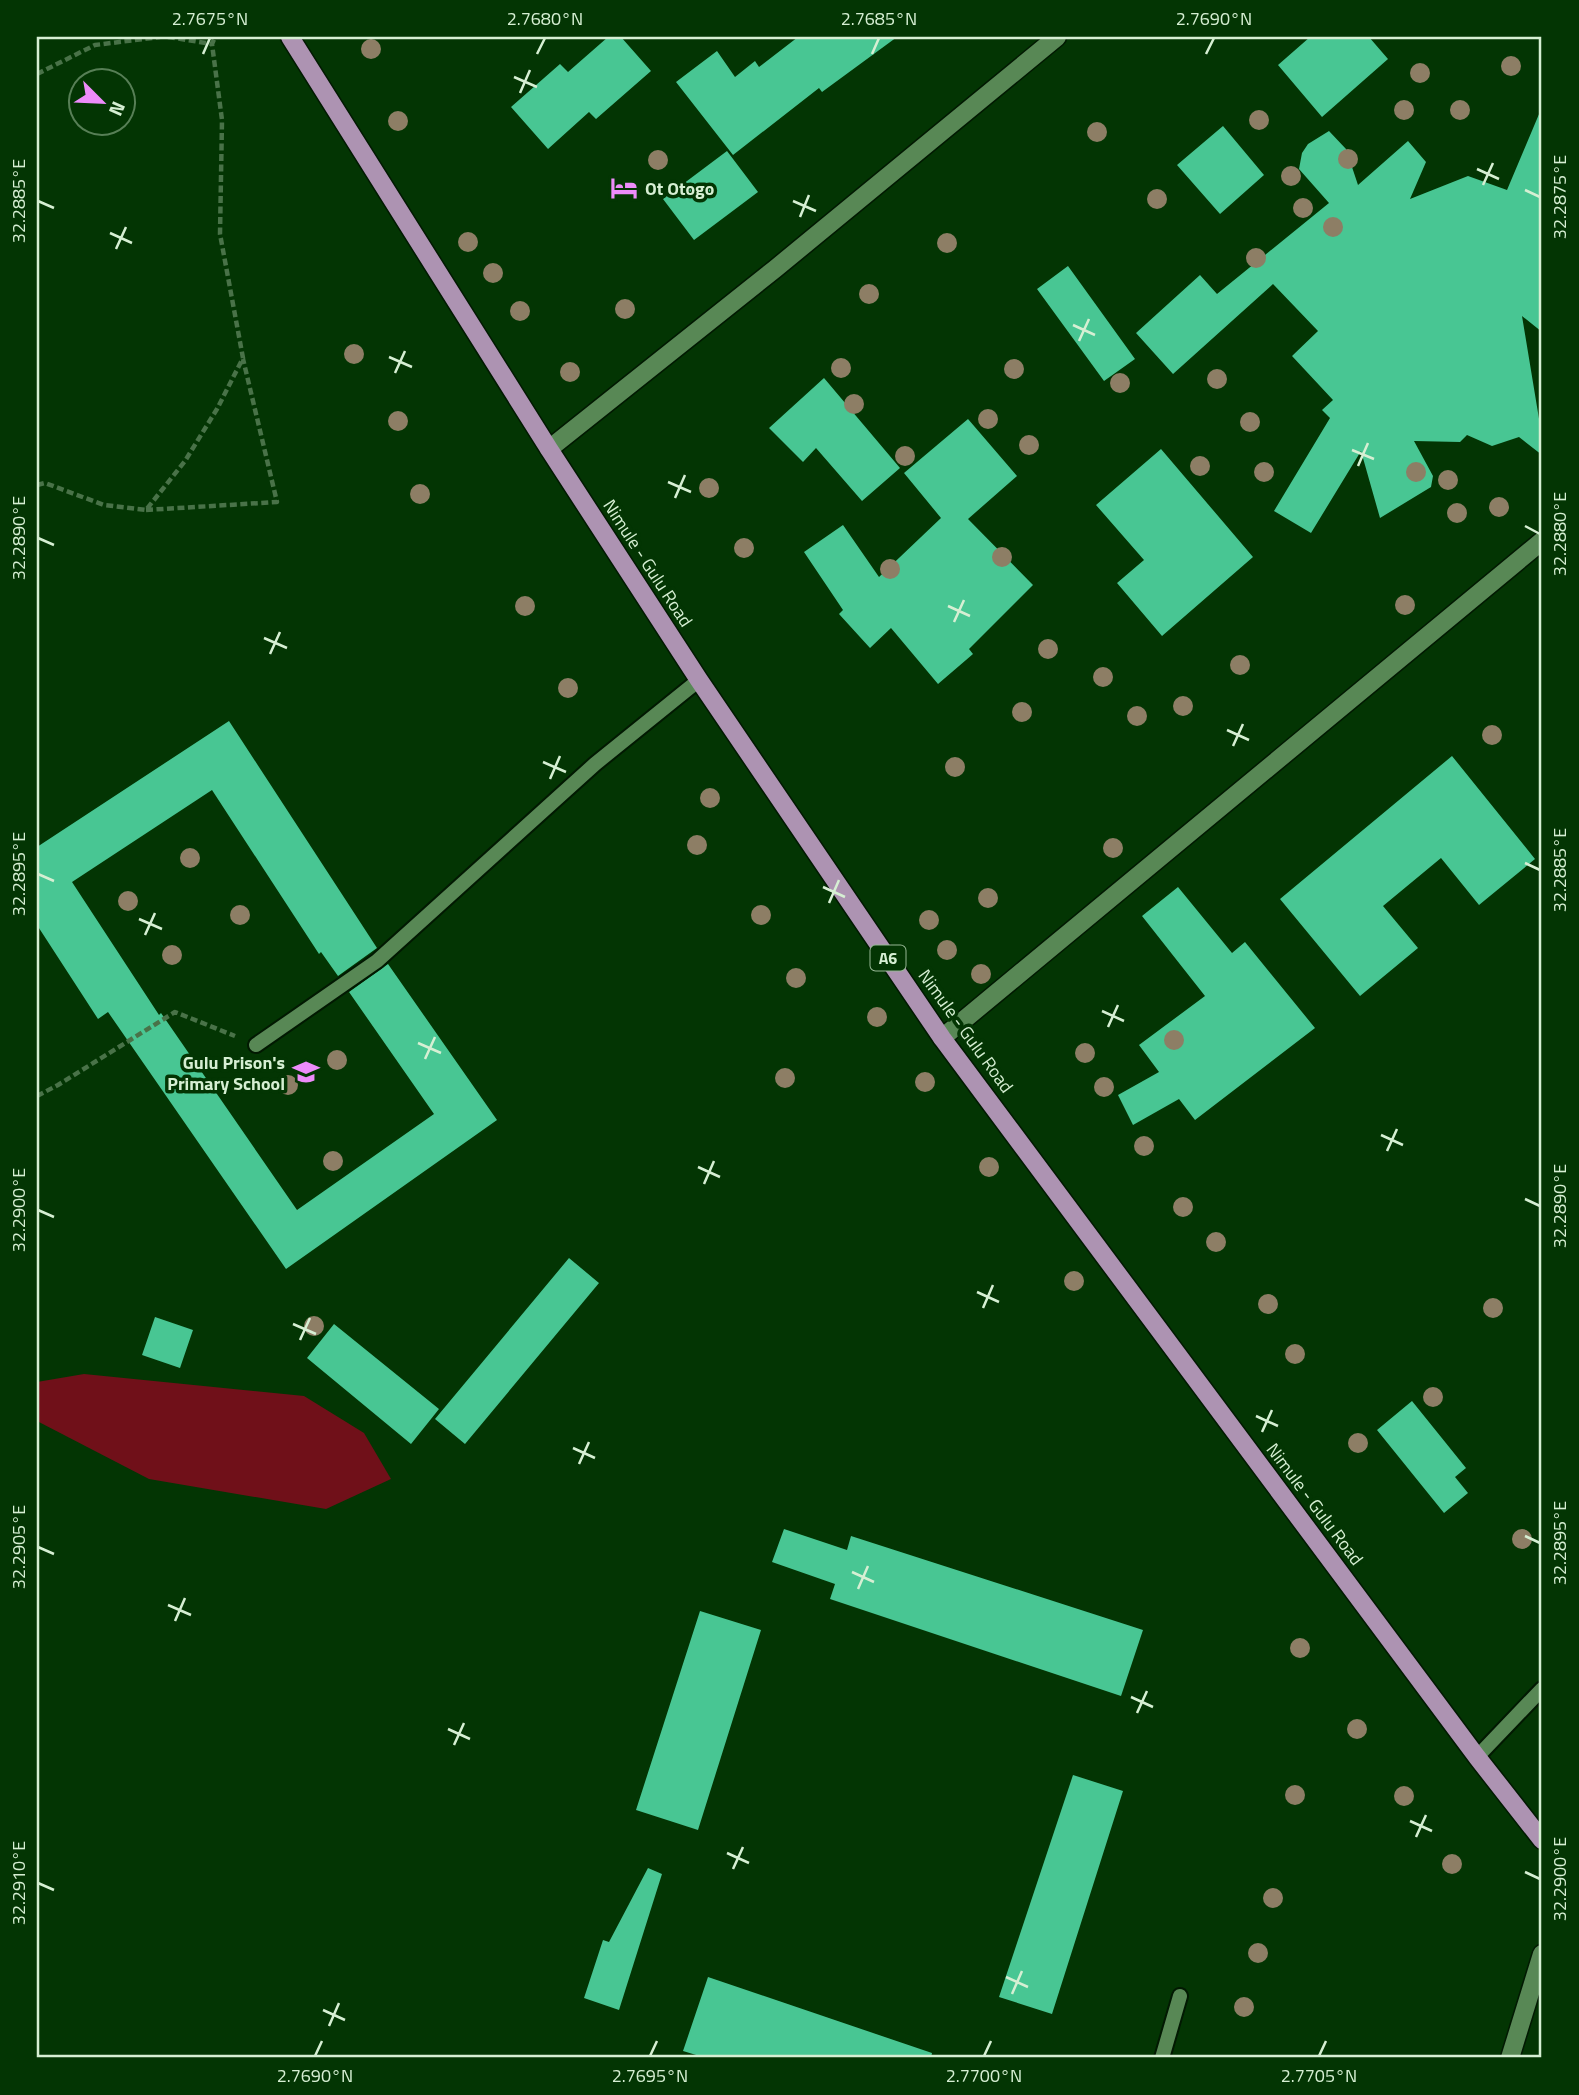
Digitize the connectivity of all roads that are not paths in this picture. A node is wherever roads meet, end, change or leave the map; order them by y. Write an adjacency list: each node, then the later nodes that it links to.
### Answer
1 (290, 37): 3 (main road, Nimule - Gulu Road / A6)
2 (1056, 37): 3 (street)
3 (549, 449): 5 (main road, Nimule - Gulu Road / A6)
4 (1542, 541): 6 (street)
5 (699, 680): 6 (main road, Nimule - Gulu Road / A6); 7 (lane)
6 (942, 1038): 9 (main road, Nimule - Gulu Road / A6)
7 (256, 1045)
8 (1542, 1689): 9 (lane)
9 (1478, 1757): 10 (main road, Nimule - Gulu Road / A6)
10 (1542, 1840)
11 (1542, 1954): 14 (street)
12 (1180, 1996): 13 (lane)
13 (1162, 2058)
14 (1510, 2058)

